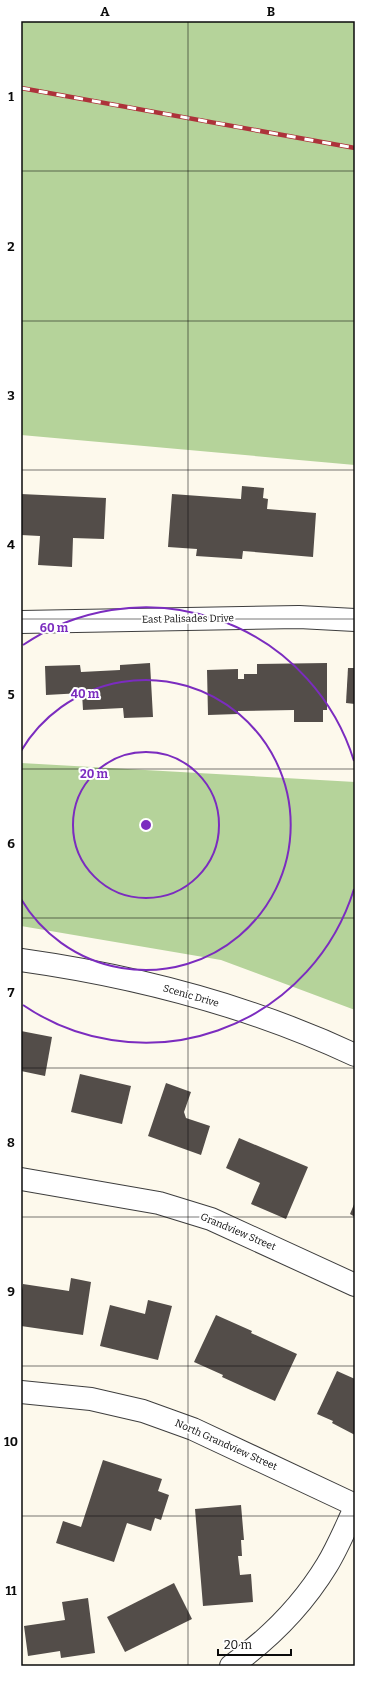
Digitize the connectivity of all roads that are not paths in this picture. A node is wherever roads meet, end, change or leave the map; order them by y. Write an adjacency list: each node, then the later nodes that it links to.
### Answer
1 (355, 620): 2 (street, East Palisades Drive)
2 (21, 622)
3 (21, 960): 4 (street, Scenic Drive)
4 (355, 1055)
5 (21, 1179): 6 (street, Grandview Street)
6 (355, 1285)
7 (21, 1392): 8 (street, North Grandview Street)
8 (355, 1506): 9 (street)
9 (231, 1666)

